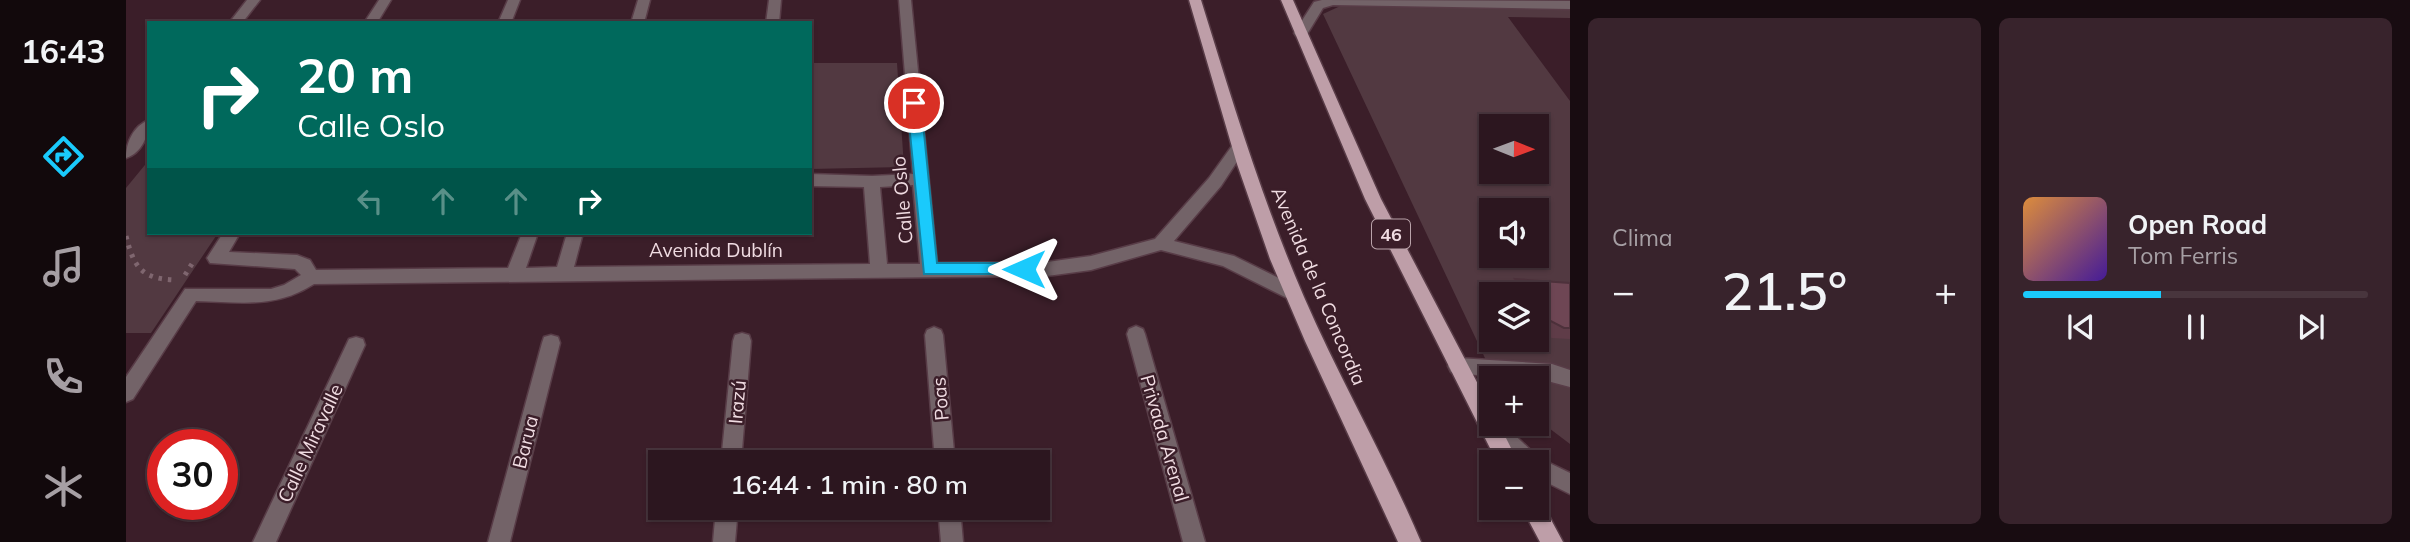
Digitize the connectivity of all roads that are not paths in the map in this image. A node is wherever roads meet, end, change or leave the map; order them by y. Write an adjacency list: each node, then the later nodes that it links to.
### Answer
1 (254, 0): 10 (street)
2 (385, 0): 11 (street)
3 (514, 0): 12 (street)
4 (643, 0): 13 (street)
5 (775, 0): 14 (street)
6 (905, 0): 19 (street, Calle Oslo)
7 (1195, 0): 17 (main road, Avenida de la Concordia)
8 (1287, 0): 15 (main road, 46)
9 (1570, 5): 15 (street)
10 (237, 21)
11 (371, 21)
12 (505, 21)
13 (638, 21)
14 (772, 21)
15 (1301, 33): 37 (main road, 46)
16 (147, 127): 18 (street)
17 (1239, 147): 25 (street); 31 (main road, Avenida de la Concordia)
18 (126, 153)
19 (920, 179): 21 (street); 27 (street, Calle Oslo)
20 (812, 180): 21 (street)
21 (872, 182): 26 (street, Calle Oslo)
22 (231, 235): 30 (street, Avenida Dublín)
23 (529, 235): 29 (street)
24 (574, 235): 28 (street)
25 (1161, 244): 27 (street, Avenida Dublín); 31 (street, Avenida Dublín)
26 (879, 270): 27 (street, Avenida Dublín); 28 (street, Avenida Dublín)
27 (929, 270)
28 (564, 273): 29 (street, Avenida Dublín)
29 (515, 274): 30 (street, Avenida Dublín)
30 (311, 276): 39 (street, Avenida Dublín)
31 (1293, 293): 55 (main road, Avenida de la Concordia)
32 (1136, 334): 54 (street, Privada Arenal)
33 (934, 335): 43 (street, Poas)
34 (743, 341): 42 (street, Irazú)
35 (551, 343): 51 (street, Barua)
36 (356, 345): 50 (street, Calle Miravalle)
37 (1458, 366): 38 (street); 40 (main road, 46)
38 (1570, 379)
39 (126, 393)
40 (1479, 408)
41 (1503, 436): 44 (street)
42 (732, 450)
43 (944, 450)
44 (1518, 450)
45 (1549, 473): 46 (street)
46 (1570, 484)
47 (726, 520): 52 (street)
48 (950, 520): 53 (street)
49 (1540, 520): 56 (main road)
50 (264, 542)
51 (499, 542)
52 (724, 542)
53 (952, 542)
54 (1194, 542)
55 (1409, 542)
56 (1552, 542)

